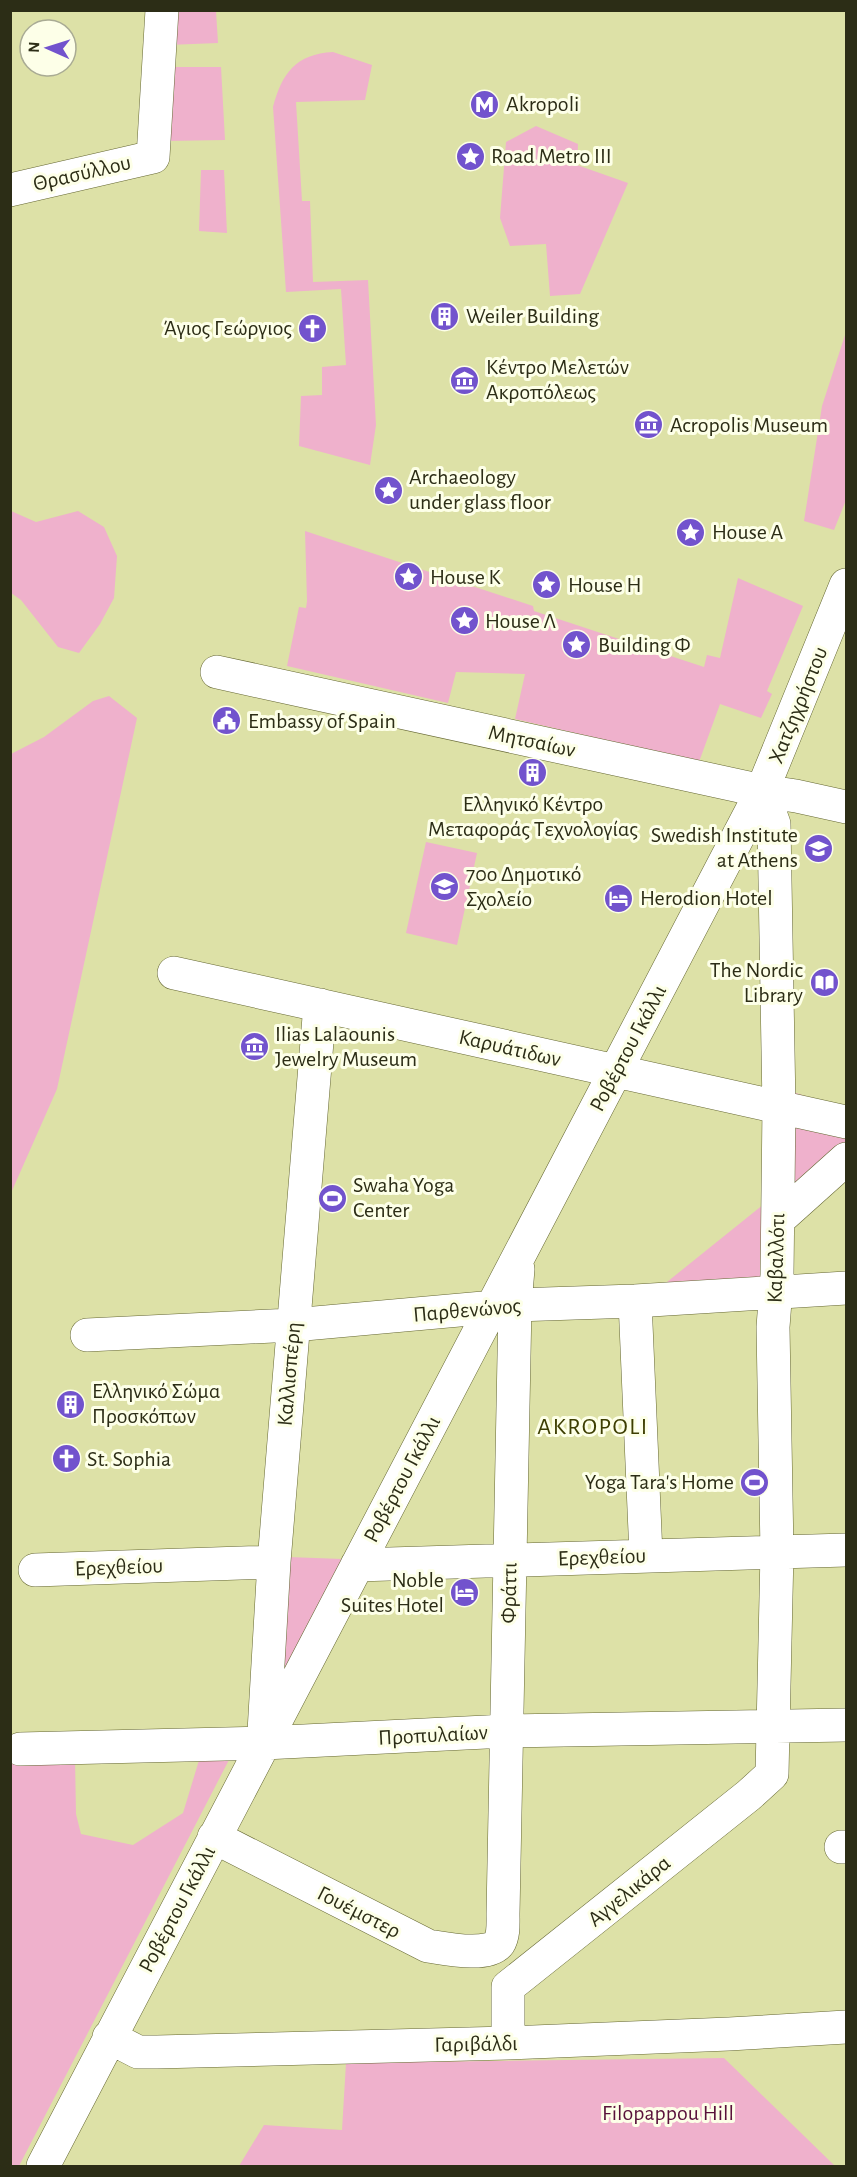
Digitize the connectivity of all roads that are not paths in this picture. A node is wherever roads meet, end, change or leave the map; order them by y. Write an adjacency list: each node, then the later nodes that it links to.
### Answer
1 (162, 10): 2 (street, Θρασύλλου)
2 (10, 190)
3 (846, 585): 5 (street, Χατζηχρήστου)
4 (217, 672): 5 (street, Μητσαίων)
5 (762, 791): 6 (street, Μητσαίων); 9 (street, Ροβέρτου Γκάλλι); 10 (street, Καβαλλότι)
6 (846, 807)
7 (174, 973): 8 (street, Καρυάτιδων)
8 (320, 1005): 9 (street, Καρυάτιδων); 19 (street, Καλλισπέρη)
9 (615, 1072): 10 (street, Καρυάτιδων); 14 (street, Ροβέρτου Γκάλλι)
10 (779, 1107): 11 (street, Καρυάτιδων); 13 (street, Καβαλλότι)
11 (846, 1122)
12 (846, 1159): 13 (street)
13 (778, 1220): 16 (street, Καβαλλότι)
14 (520, 1254): 18 (street, Φράττι)
15 (846, 1288): 16 (street, Παρθενώνος)
16 (775, 1292): 17 (street, Παρθενώνος); 22 (street, Καβαλλότι)
17 (635, 1301): 18 (street, Παρθενώνος); 23 (street)
18 (503, 1307): 19 (street, Παρθενώνος); 24 (street, Φράττι); 26 (street, Ροβέρτου Γκάλλι)
19 (293, 1325): 20 (street, Παρθενώνος); 25 (street, Καλλισπέρη)
20 (87, 1335)
21 (846, 1550): 22 (street, Ερεχθείου)
22 (777, 1552): 23 (street, Ερεχθείου); 29 (street, Καβαλλότι)
23 (646, 1555): 24 (street, Ερεχθείου)
24 (510, 1560): 26 (street, Ερεχθείου); 30 (street, Φράττι)
25 (274, 1562): 27 (street, Ερεχθείου); 31 (street, Καλλισπέρη)
26 (357, 1565): 31 (street, Ροβέρτου Γκάλλι)
27 (35, 1570)
28 (846, 1725): 29 (street, Προπυλαίων)
29 (774, 1726): 30 (street, Προπυλαίων); 37 (street, Αγγελικάρα)
30 (506, 1731): 31 (street, Προπυλαίων); 34 (street, Φράττι)
31 (264, 1743): 32 (street, Προπυλαίων); 33 (street, Ροβέρτου Γκάλλι)
32 (20, 1749)
33 (214, 1837): 34 (street, Γουέμστερ); 36 (street, Ροβέρτου Γκάλλι)
34 (502, 1933)
35 (846, 2027): 37 (street, Γαριβάλδι)
36 (109, 2037): 37 (street, Γαριβάλδι); 38 (street, Ροβέρτου Γκάλλι)
37 (508, 2043)
38 (43, 2166)

